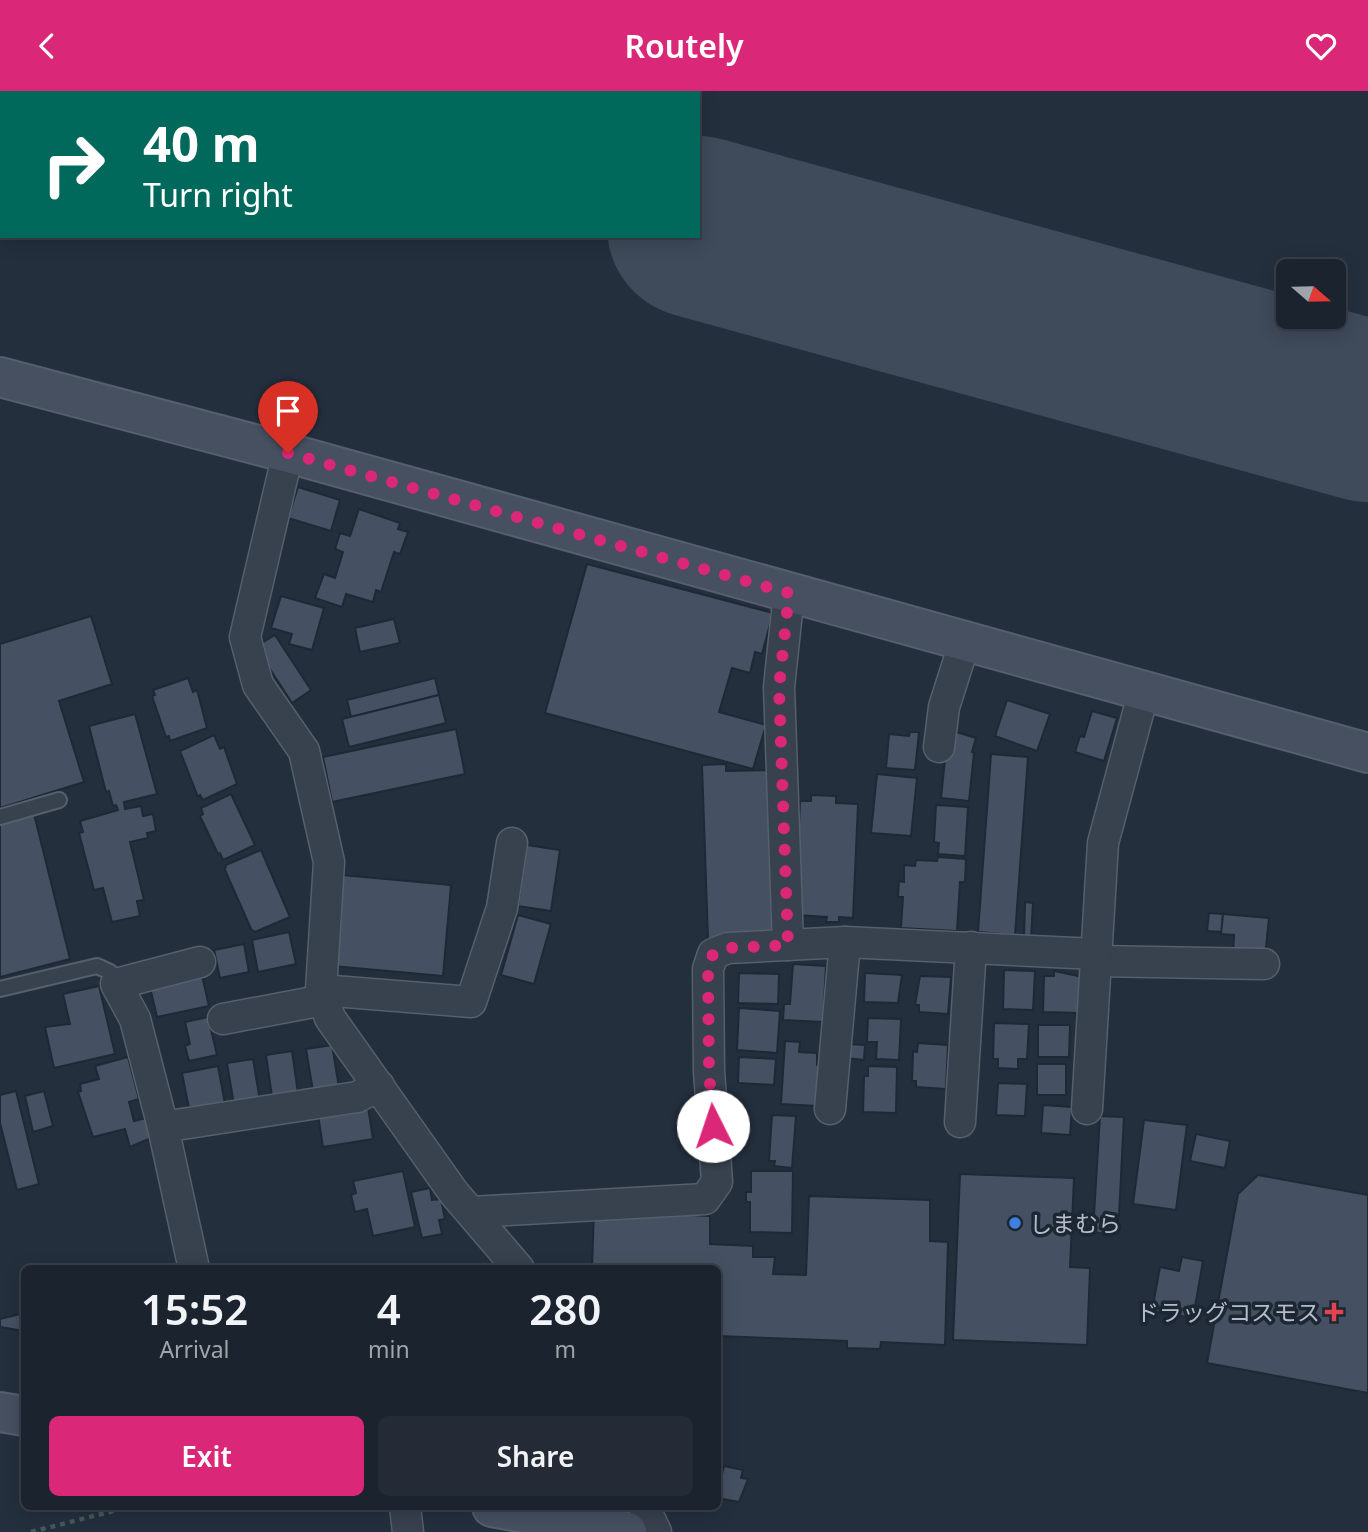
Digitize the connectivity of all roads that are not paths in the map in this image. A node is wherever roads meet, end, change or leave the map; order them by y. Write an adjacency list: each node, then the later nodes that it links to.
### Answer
1 (0, 377): 2 (street)
2 (288, 453): 3 (street); 19 (street)
3 (789, 593): 4 (street); 12 (street)
4 (965, 641): 5 (street); 6 (street)
5 (1144, 691): 7 (street); 14 (street)
6 (939, 747)
7 (1368, 753)
8 (59, 800): 9 (lane)
9 (0, 817)
10 (512, 843): 19 (street)
11 (845, 941): 12 (street); 13 (street); 22 (street)
12 (788, 945): 26 (street)
13 (971, 947): 14 (street); 24 (street)
14 (1096, 958): 16 (street); 23 (street)
15 (200, 963): 17 (street)
16 (1264, 964)
17 (116, 984): 18 (lane); 25 (street)
18 (0, 989)
19 (322, 995): 20 (street); 21 (street)
20 (223, 1019)
21 (379, 1086): 25 (street); 26 (street)
22 (830, 1109)
23 (1087, 1109)
24 (961, 1122)
25 (163, 1127): 27 (street)
26 (472, 1212): 28 (street)
27 (193, 1265)
28 (516, 1265)
29 (0, 1412): 30 (street)
30 (21, 1416)
31 (405, 1510): 34 (street)
32 (508, 1510): 35 (street)
33 (645, 1510): 36 (street)
34 (408, 1532)
35 (627, 1532)
36 (656, 1532)

